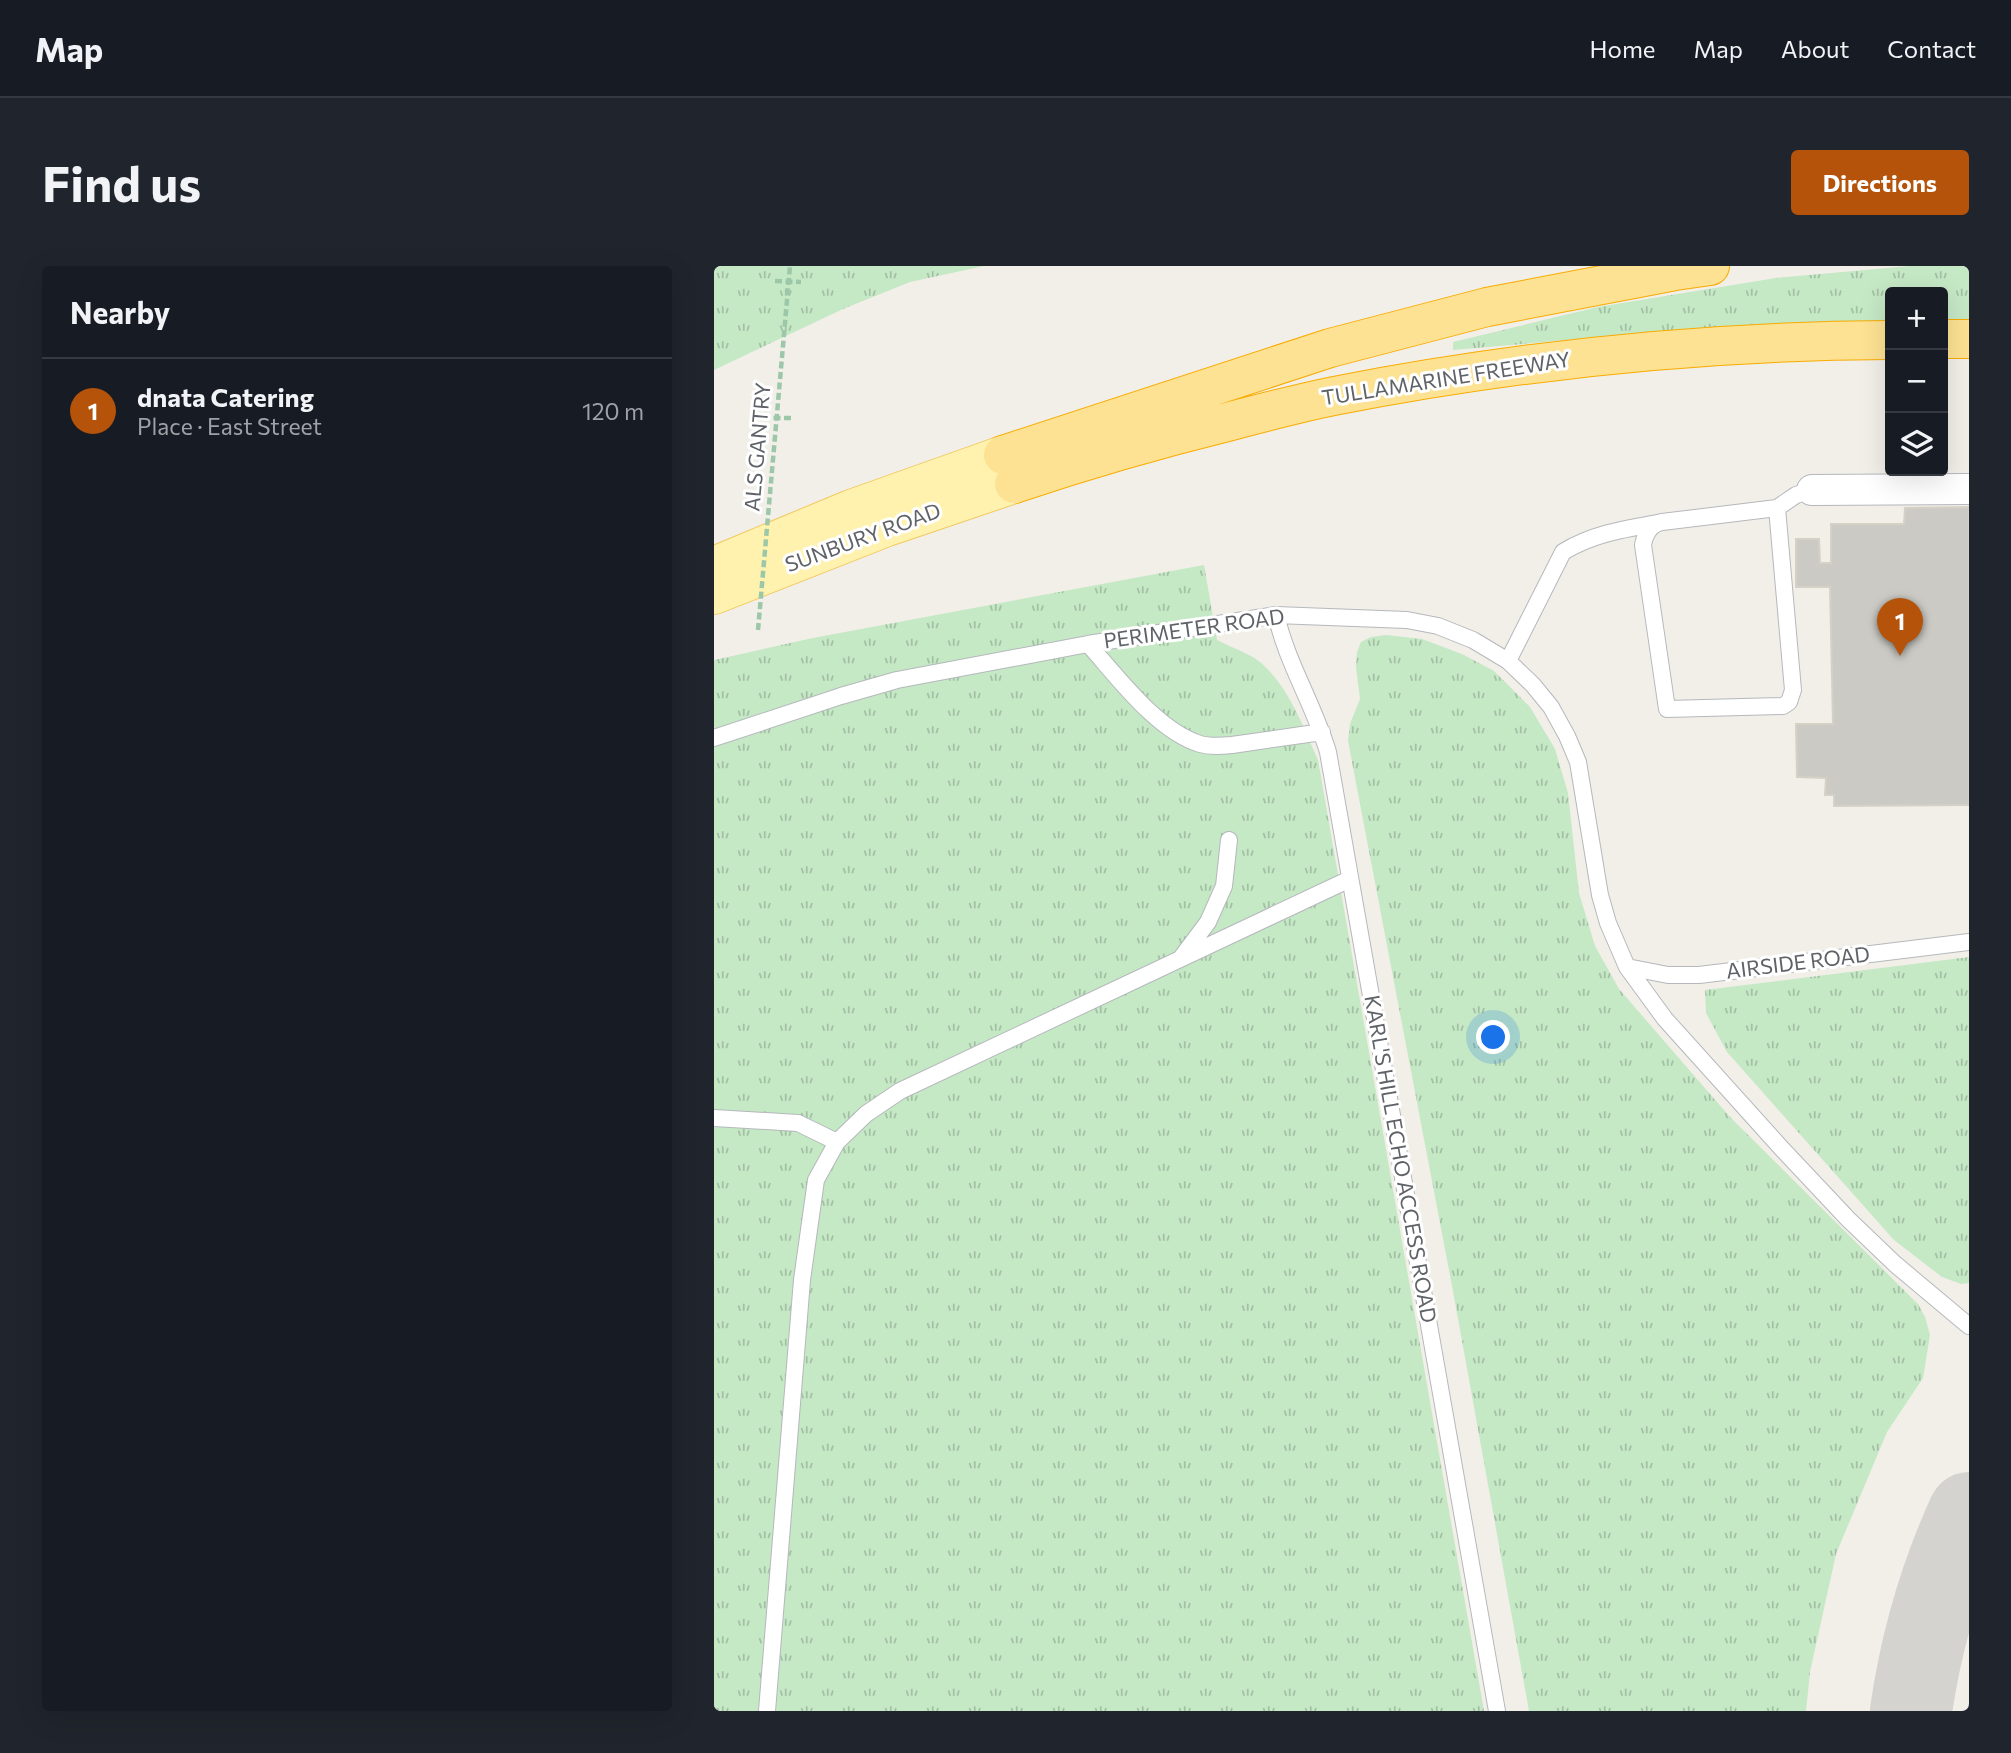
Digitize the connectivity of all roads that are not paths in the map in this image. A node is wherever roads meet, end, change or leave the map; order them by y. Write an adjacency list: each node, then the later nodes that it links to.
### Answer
1 (1710, 266): 5 (highway)
2 (1948, 339): 3 (highway)
3 (1969, 339)
4 (1885, 340): 5 (highway, TULLAMARINE FREEWAY)
5 (1008, 470): 10 (main road, SUNBURY ROAD); 11 (main road, SUNBURY ROAD)
6 (1969, 489): 7 (street)
7 (1812, 491): 8 (lane)
8 (1777, 508): 9 (lane); 9 (lane)
9 (1657, 523): 14 (lane)
10 (714, 566)
11 (714, 595)
12 (1276, 615): 13 (lane, PERIMETER ROAD); 14 (lane, PERIMETER ROAD); 15 (lane, KARL'S HILL ECHO ACCESS ROAD)
13 (1088, 644): 15 (lane); 16 (lane, PERIMETER ROAD)
14 (1508, 661): 21 (lane, PERIMETER ROAD)
15 (1322, 732): 18 (lane, KARL'S HILL ECHO ACCESS ROAD)
16 (714, 738)
17 (1229, 840): 20 (lane)
18 (1350, 879): 20 (lane); 26 (lane, KARL'S HILL ECHO ACCESS ROAD)
19 (1969, 942): 21 (lane, AIRSIDE ROAD)
20 (1180, 960): 23 (lane)
21 (1628, 967): 24 (lane, PERIMETER ROAD)
22 (714, 1118): 23 (lane)
23 (838, 1142): 25 (lane)
24 (1969, 1326)
25 (767, 1711)
26 (1497, 1711)

